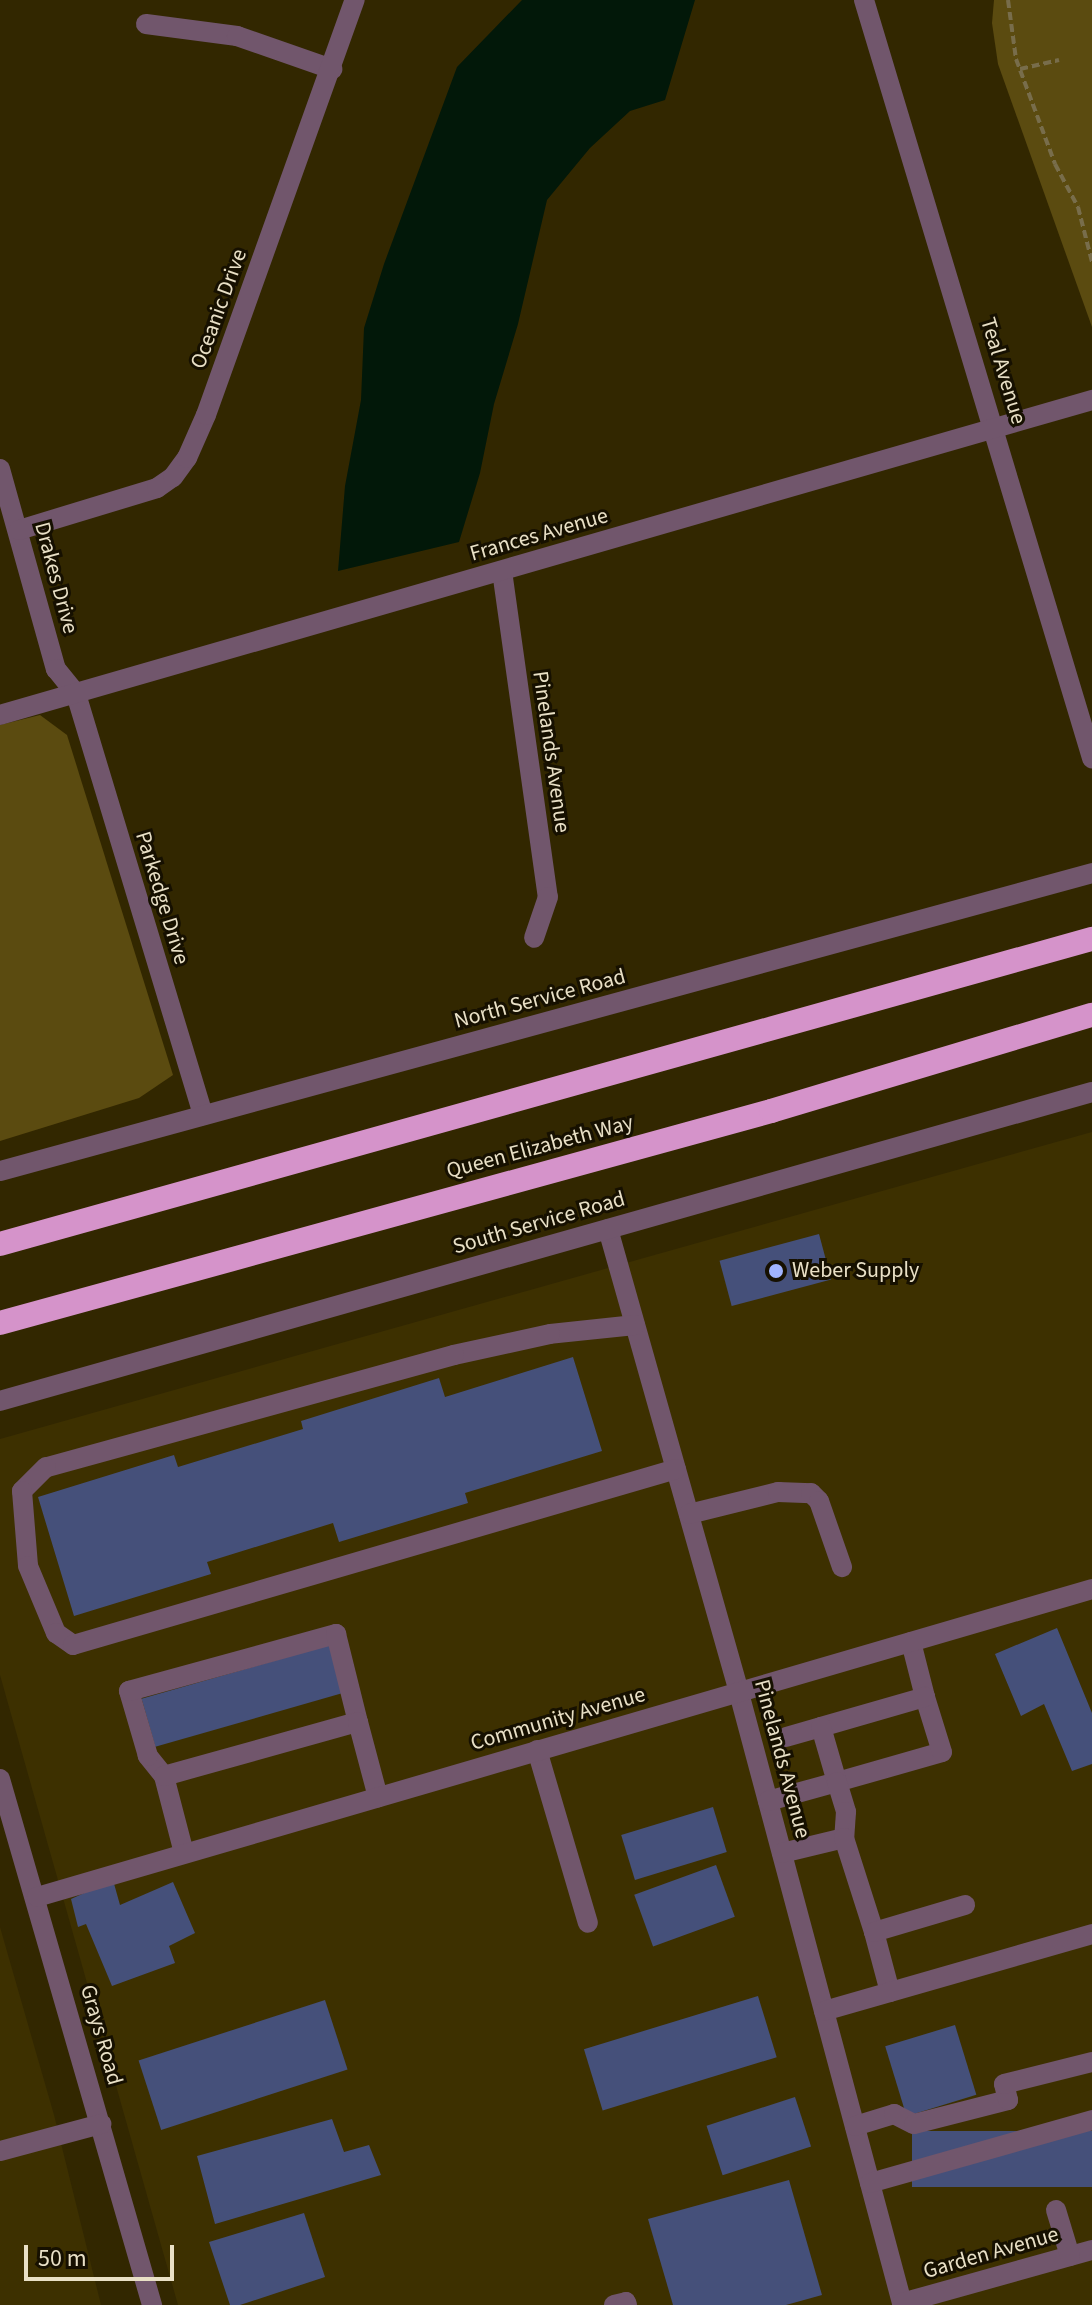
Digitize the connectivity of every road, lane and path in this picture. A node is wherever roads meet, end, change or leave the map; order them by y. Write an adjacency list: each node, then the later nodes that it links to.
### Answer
1 (355, 0): 6 (street, Oceanic Drive)
2 (864, 0): 10 (street, Teal Avenue)
3 (1008, 0): 7 (path)
4 (146, 24): 6 (street)
5 (1059, 60): 7 (path)
6 (332, 69): 12 (street, Oceanic Drive)
7 (1020, 69): 8 (path)
8 (1092, 262)
9 (1092, 400): 10 (street, Frances Avenue)
10 (995, 426): 13 (street, Frances Avenue); 16 (street, Teal Avenue)
11 (0, 469): 12 (street, Drakes Drive)
12 (19, 530): 14 (street, Drakes Drive)
13 (502, 571): 14 (street, Frances Avenue); 18 (street, Pinelands Avenue)
14 (76, 694): 15 (street, Frances Avenue); 22 (street, Parkedge Drive)
15 (0, 715)
16 (1092, 758)
17 (1092, 873): 22 (street, North Service Road)
18 (534, 938)
19 (1092, 939): 25 (highway)
20 (1092, 1015): 26 (highway, Queen Elizabeth Way)
21 (1092, 1092): 24 (street, South Service Road)
22 (203, 1115): 23 (street, North Service Road)
23 (0, 1171)
24 (608, 1229): 27 (street, Pinelands Avenue); 28 (street, South Service Road)
25 (0, 1244)
26 (0, 1323)
27 (635, 1325): 29 (street, Pinelands Avenue); 29 (street)
28 (0, 1401)
29 (676, 1469): 30 (street, Pinelands Avenue)
30 (689, 1514): 31 (street); 34 (street, Pinelands Avenue)
31 (842, 1567)
32 (1092, 1589): 33 (street, Community Avenue)
33 (911, 1642): 34 (street, Community Avenue); 35 (street)
34 (739, 1693): 39 (street, Community Avenue); 44 (street, Pinelands Avenue)
35 (925, 1697): 37 (street); 42 (street)
36 (358, 1722): 40 (street); 40 (street); 43 (street)
37 (821, 1727): 38 (street); 42 (street)
38 (786, 1737)
39 (537, 1750): 43 (street, Community Avenue); 50 (street)
40 (164, 1776): 46 (street)
41 (0, 1779): 48 (street, Grays Road)
42 (837, 1782): 44 (street); 45 (street)
43 (378, 1797): 46 (street, Community Avenue)
44 (768, 1801): 47 (street, Pinelands Avenue)
45 (844, 1838): 47 (street); 51 (street)
46 (184, 1853): 48 (street, Community Avenue)
47 (782, 1853): 54 (street, Pinelands Avenue)
48 (37, 1897): 57 (street, Grays Road)
49 (965, 1905): 51 (street)
50 (588, 1923)
51 (874, 1932): 53 (street)
52 (1092, 1934): 53 (street)
53 (890, 1992): 54 (street)
54 (824, 2011): 58 (street, Pinelands Avenue)
55 (1092, 2062): 58 (street)
56 (1092, 2120): 60 (street)
57 (101, 2124): 59 (street); 65 (street, Grays Road)
58 (855, 2126): 60 (street, Pinelands Avenue)
59 (0, 2151)
60 (870, 2183): 64 (street, Pinelands Avenue)
61 (1056, 2210): 63 (street)
62 (1092, 2250): 63 (street, Garden Avenue)
63 (1070, 2256): 64 (street, Garden Avenue)
64 (902, 2303)
65 (152, 2305)
66 (614, 2305): 67 (street)
67 (627, 2305)

